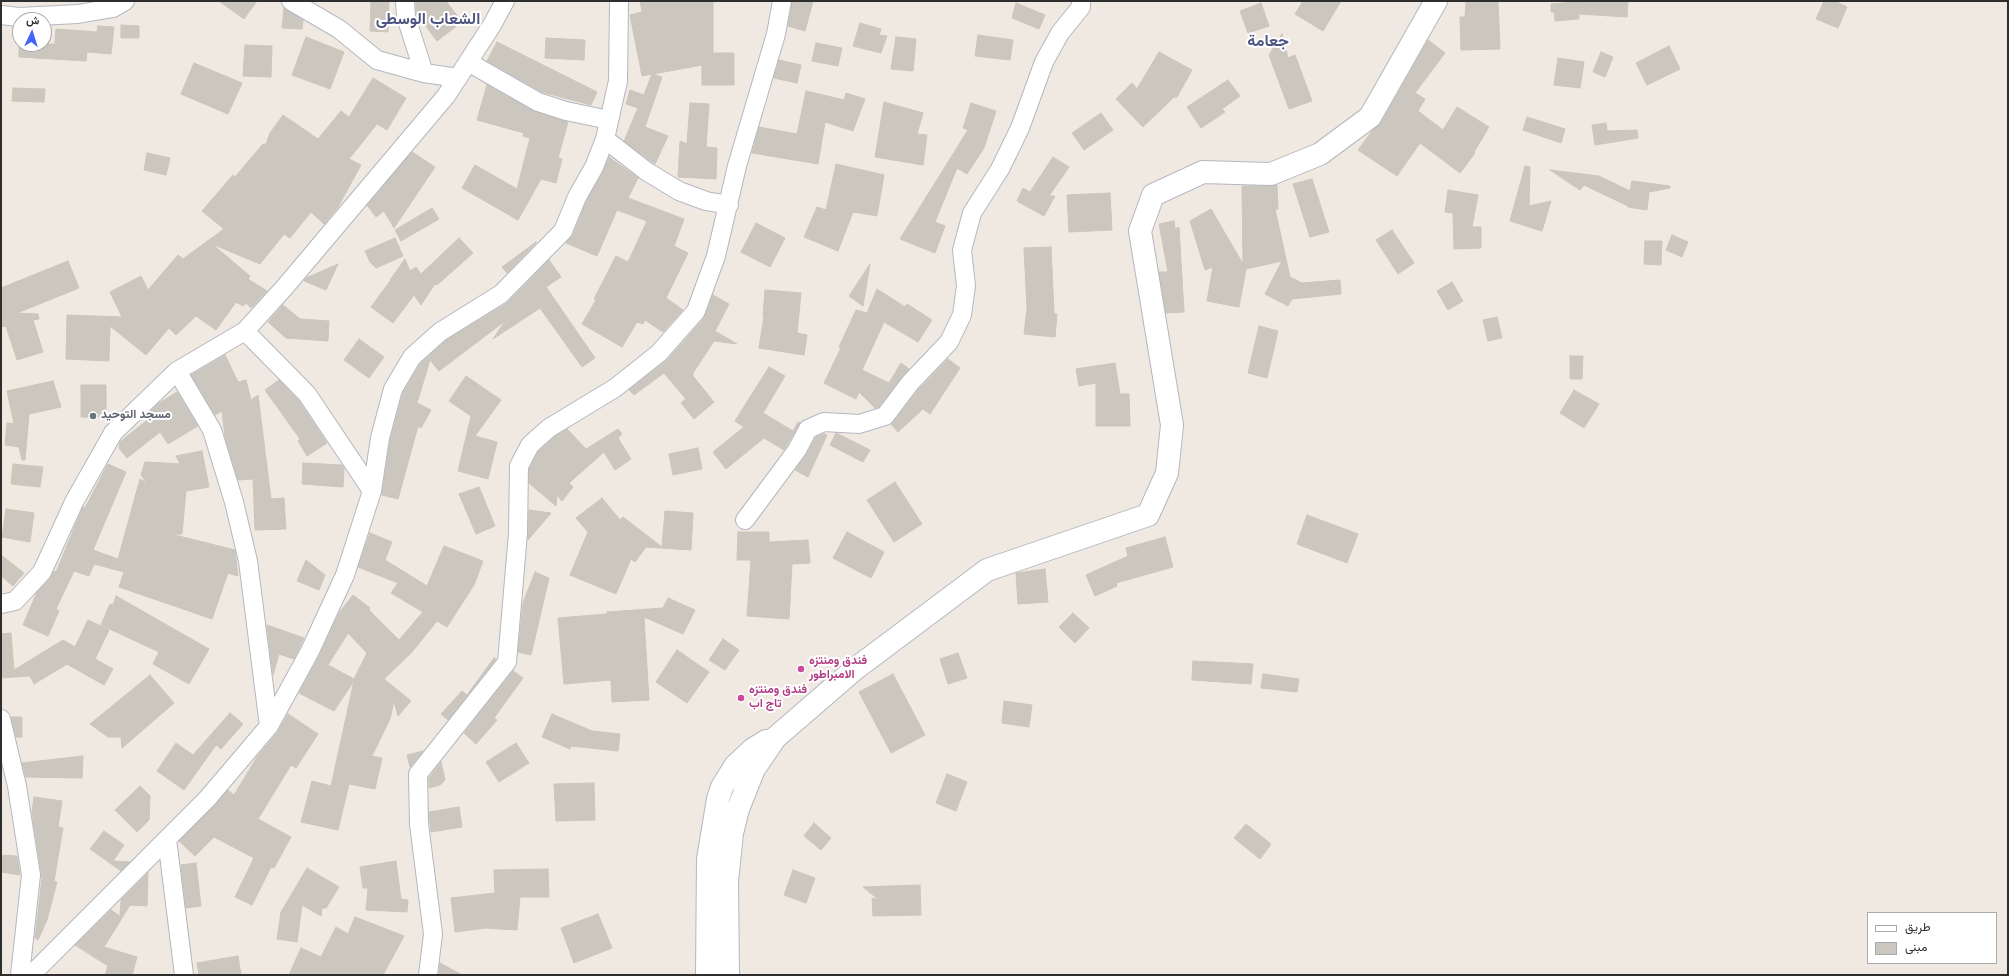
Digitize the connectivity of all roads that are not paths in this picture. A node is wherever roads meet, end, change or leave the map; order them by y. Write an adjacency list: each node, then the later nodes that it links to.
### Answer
1 (125, 1): 9 (street)
2 (291, 1): 11 (street)
3 (405, 1): 11 (street)
4 (505, 1): 10 (street)
5 (619, 1): 13 (street)
6 (782, 1): 15 (street)
7 (1081, 1): 19 (street)
8 (1436, 1): 23 (main road)
9 (1, 16)
10 (468, 62): 12 (street); 13 (street)
11 (424, 73): 12 (street)
12 (458, 78): 16 (street)
13 (609, 120): 14 (street)
14 (605, 139): 15 (street); 18 (street)
15 (729, 205): 28 (street)
16 (245, 331): 17 (street); 18 (street)
17 (177, 371): 20 (street); 22 (street)
18 (372, 491): 22 (street)
19 (745, 520)
20 (1, 604)
21 (1, 719): 25 (street)
22 (269, 726): 24 (street)
23 (775, 738): 29 (main road); 30 (main road)
24 (167, 839): 26 (street); 27 (street)
25 (20, 975)
26 (30, 975)
27 (184, 975)
28 (428, 975)
29 (707, 975)
30 (728, 975)

